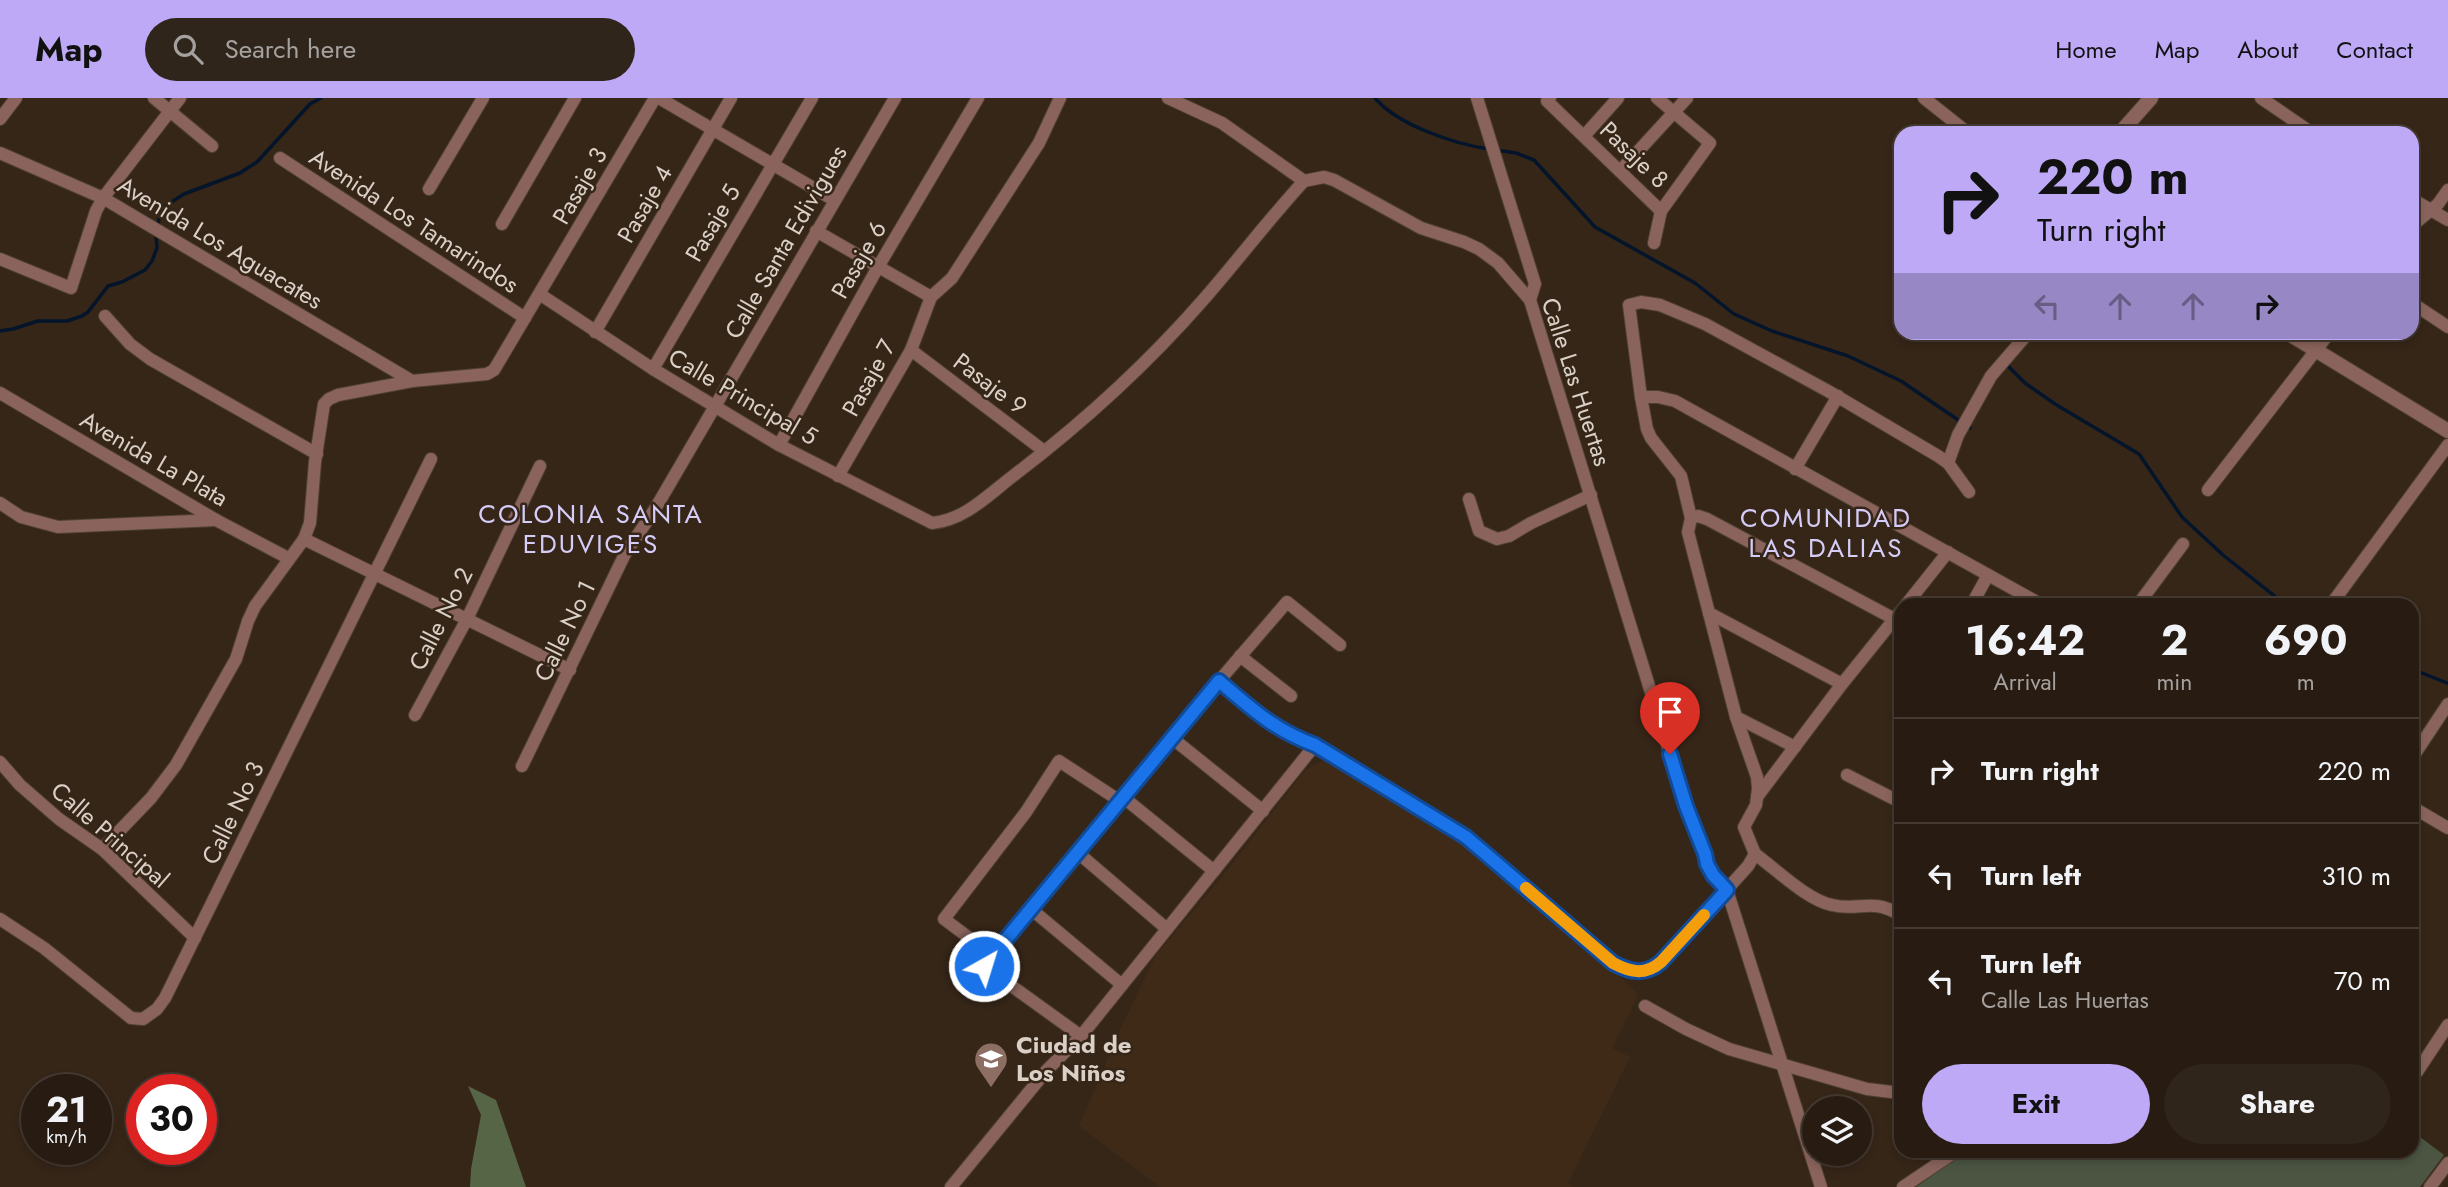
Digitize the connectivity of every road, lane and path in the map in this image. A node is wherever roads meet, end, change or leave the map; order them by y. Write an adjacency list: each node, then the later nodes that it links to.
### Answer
1 (16, 98): 23 (street)
2 (154, 98): 21 (street)
3 (180, 98): 21 (street)
4 (483, 98): 35 (street)
5 (575, 98): 44 (street)
6 (657, 98): 27 (street); 49 (street, Pasaje 3)
7 (732, 98): 27 (street, Pasaje 4)
8 (811, 98): 32 (street, Pasaje 5)
9 (895, 98): 38 (street, Calle Santa Edivigues)
10 (978, 98): 48 (street, Pasaje 6)
11 (1060, 98): 50 (street)
12 (1168, 98): 34 (street)
13 (1477, 98): 51 (street)
14 (1618, 98): 28 (street)
15 (1657, 98): 22 (street)
16 (1686, 98): 22 (street)
17 (1924, 98): 24 (street)
18 (2151, 98): 25 (street)
19 (2261, 98): 26 (street)
20 (1548, 100): 28 (street, Pasaje 8)
21 (170, 110): 29 (street); 37 (street)
22 (1674, 112): 33 (street); 41 (street)
23 (0, 120)
24 (1959, 126)
25 (2126, 126)
26 (2301, 126)
27 (712, 130): 32 (street); 56 (street, Pasaje 4)
28 (1584, 135): 33 (street, Pasaje 8)
29 (212, 146)
30 (0, 153): 37 (street, Avenida Los Aguacates)
31 (279, 158): 54 (street, Avenida Los Tamarindos)
32 (771, 165): 38 (street); 62 (street, Pasaje 5)
33 (1620, 171): 41 (street, Pasaje 8)
34 (1304, 181): 51 (street, Calle Las Huertas); 71 (street)
35 (429, 189)
36 (2448, 190): 40 (street)
37 (103, 198): 47 (street); 63 (street, Avenida Los Aguacates)
38 (834, 200): 45 (street, Calle Santa Edivigues)
39 (2419, 203): 40 (street)
40 (2431, 209): 42 (street); 43 (street)
41 (1661, 211): 46 (street)
42 (2419, 220)
43 (2448, 220)
44 (502, 223)
45 (816, 231): 48 (street); 67 (street, Calle Santa Edivigues)
46 (1654, 243)
47 (0, 259)
48 (878, 267): 50 (street); 70 (street, Pasaje 6)
49 (541, 295): 54 (street, Pasaje 3); 56 (street, Calle Principal 5)
50 (931, 297): 60 (street, Pasaje 7)
51 (1530, 300): 80 (street, Calle Las Huertas)
52 (2419, 308): 55 (street)
53 (105, 316): 72 (street)
54 (525, 318): 63 (street, Pasaje 3)
55 (2448, 327)
56 (595, 332): 62 (street, Calle Principal 5)
57 (2022, 340): 74 (street)
58 (2298, 340): 61 (street)
59 (2324, 340): 61 (street)
60 (911, 349): 71 (street, Pasaje 9); 77 (street, Pasaje 7)
61 (2316, 352): 68 (street); 78 (street)
62 (653, 369): 67 (street, Calle Principal 5)
63 (412, 381): 72 (street)
64 (0, 393): 84 (street, Avenida La Plata)
65 (1838, 396): 66 (street); 74 (street); 76 (street)
66 (1641, 397): 76 (street); 83 (street)
67 (714, 407): 70 (street, Calle Principal 5); 102 (street, Calle No 1)
68 (2448, 431)
69 (2448, 445): 95 (street)
70 (779, 446): 77 (street, Calle Principal 5)
71 (1044, 451): 77 (street, Calle Principal 5)
72 (317, 454): 85 (street)
73 (431, 459): 89 (street, Calle No 3)
74 (1948, 463): 79 (street)
75 (540, 466): 98 (street, Calle No 2)
76 (1795, 469): 87 (street)
77 (838, 476)
78 (2208, 490)
79 (1969, 492)
80 (1591, 495): 81 (street); 126 (street, Calle Las Huertas)
81 (1469, 499)
82 (0, 503): 84 (street)
83 (1691, 518): 96 (street); 97 (street)
84 (216, 520): 88 (street, Avenida La Plata)
85 (304, 539): 88 (street); 89 (street)
86 (2183, 544): 94 (street)
87 (1948, 552): 90 (street); 91 (street)
88 (288, 558): 122 (street)
89 (375, 573): 98 (street); 131 (street, Calle No 3)
90 (1988, 575): 92 (street); 93 (street)
91 (1911, 598)
92 (1975, 598)
93 (2021, 598)
94 (2143, 598)
95 (2336, 598)
96 (1709, 613): 104 (street); 108 (street)
97 (1894, 615)
98 (467, 619): 102 (street); 107 (street, Calle No 2)
99 (1894, 624): 104 (street)
100 (1340, 645): 101 (street)
101 (1240, 656): 103 (street); 105 (street)
102 (570, 670): 114 (street, Calle No 1)
103 (1219, 681): 109 (street); 110 (street)
104 (1842, 684): 111 (street)
105 (1291, 696)
106 (2448, 704): 112 (street)
107 (415, 715)
108 (1737, 718): 111 (street); 116 (street)
109 (1172, 738): 117 (street); 119 (street)
110 (1315, 745): 119 (street); 126 (street)
111 (1795, 747): 116 (street)
112 (2419, 748)
113 (0, 762): 122 (street, Calle Principal)
114 (522, 766)
115 (1847, 775): 118 (street)
116 (1757, 798): 124 (street)
117 (1121, 799): 123 (street); 125 (street); 132 (street)
118 (1894, 799)
119 (1262, 811): 125 (street)
120 (2419, 811): 121 (street)
121 (2448, 828)
122 (102, 849): 131 (street, Calle Principal)
123 (1077, 852): 127 (street); 130 (street)
124 (1755, 854): 126 (street); 128 (street)
125 (1214, 871): 130 (street)
126 (1727, 890): 138 (street, Calle Las Huertas)
127 (1031, 908): 132 (street); 133 (street)
128 (1894, 911)
129 (0, 919): 131 (street, Calle No 3)
130 (1167, 929): 133 (street)
131 (195, 938)
132 (992, 956): 136 (street)
133 (1122, 985): 136 (street)
134 (1645, 1006): 138 (street)
135 (2448, 1025): 137 (street)
136 (1081, 1036): 142 (street)
137 (2419, 1064)
138 (1782, 1065): 139 (street); 143 (street, Calle Las Huertas)
139 (1894, 1092)
140 (1946, 1158): 144 (street)
141 (2448, 1163): 145 (street)
142 (951, 1187)
143 (1821, 1187)
144 (1903, 1187)
145 (2430, 1187)

